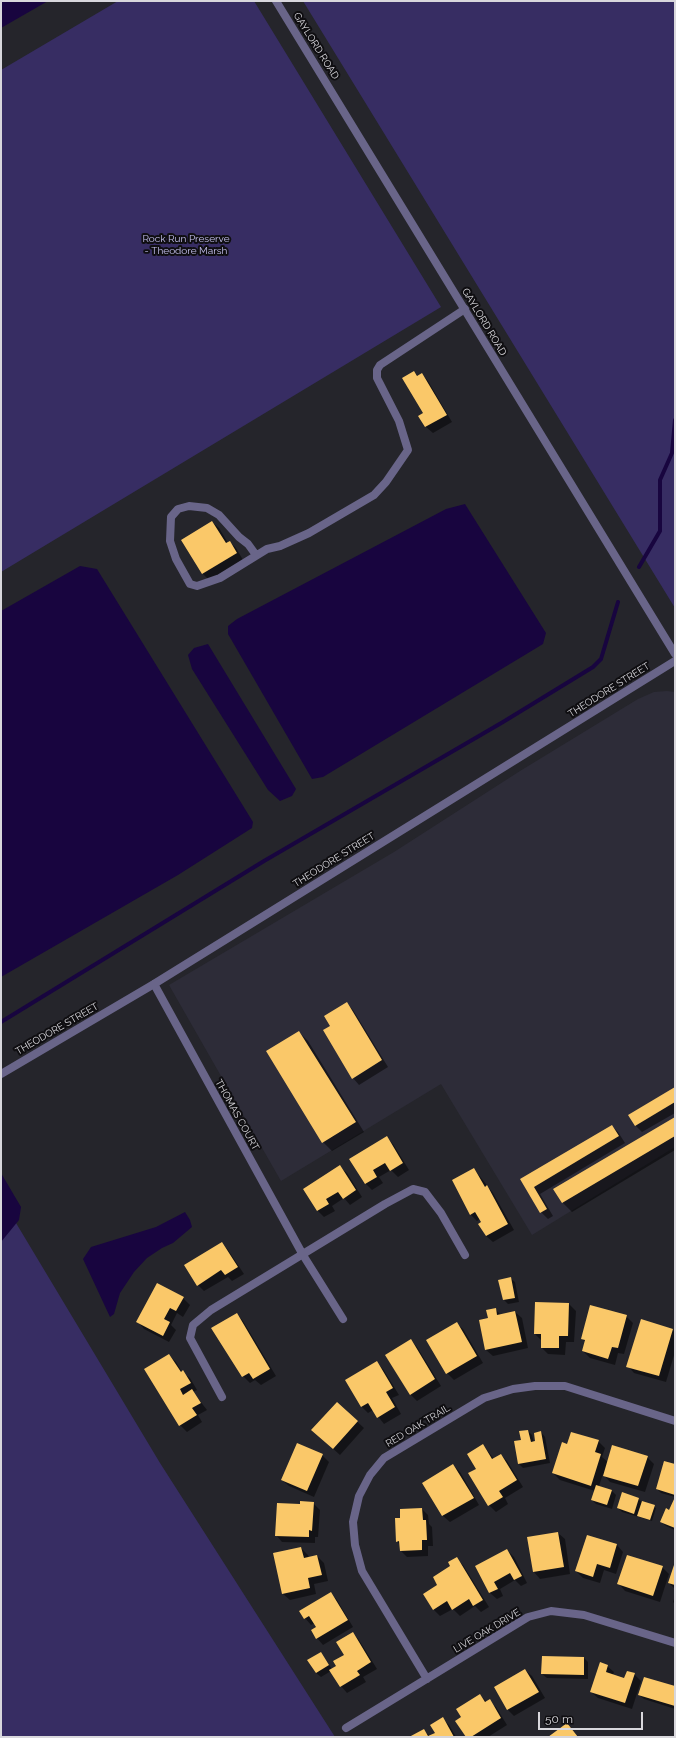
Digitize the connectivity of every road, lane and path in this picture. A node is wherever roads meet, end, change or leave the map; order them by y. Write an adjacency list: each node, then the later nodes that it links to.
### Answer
1 (276, 1): 2 (street, GAYLORD ROAD)
2 (465, 309): 3 (street); 4 (street, GAYLORD ROAD)
3 (256, 555): 3 (street)
4 (675, 654)
5 (675, 661): 6 (street, THEODORE STREET)
6 (154, 984): 7 (street, THEODORE STREET); 8 (street, THOMAS COURT)
7 (1, 1074)
8 (303, 1255): 9 (street); 10 (street, THOMAS COURT); 11 (street)
9 (465, 1255)
10 (343, 1320)
11 (222, 1397)
12 (675, 1421): 14 (street, RED OAK TRAIL)
13 (675, 1643): 14 (street, LIVE OAK DRIVE)
14 (426, 1679): 15 (street, LIVE OAK DRIVE)
15 (346, 1728)

